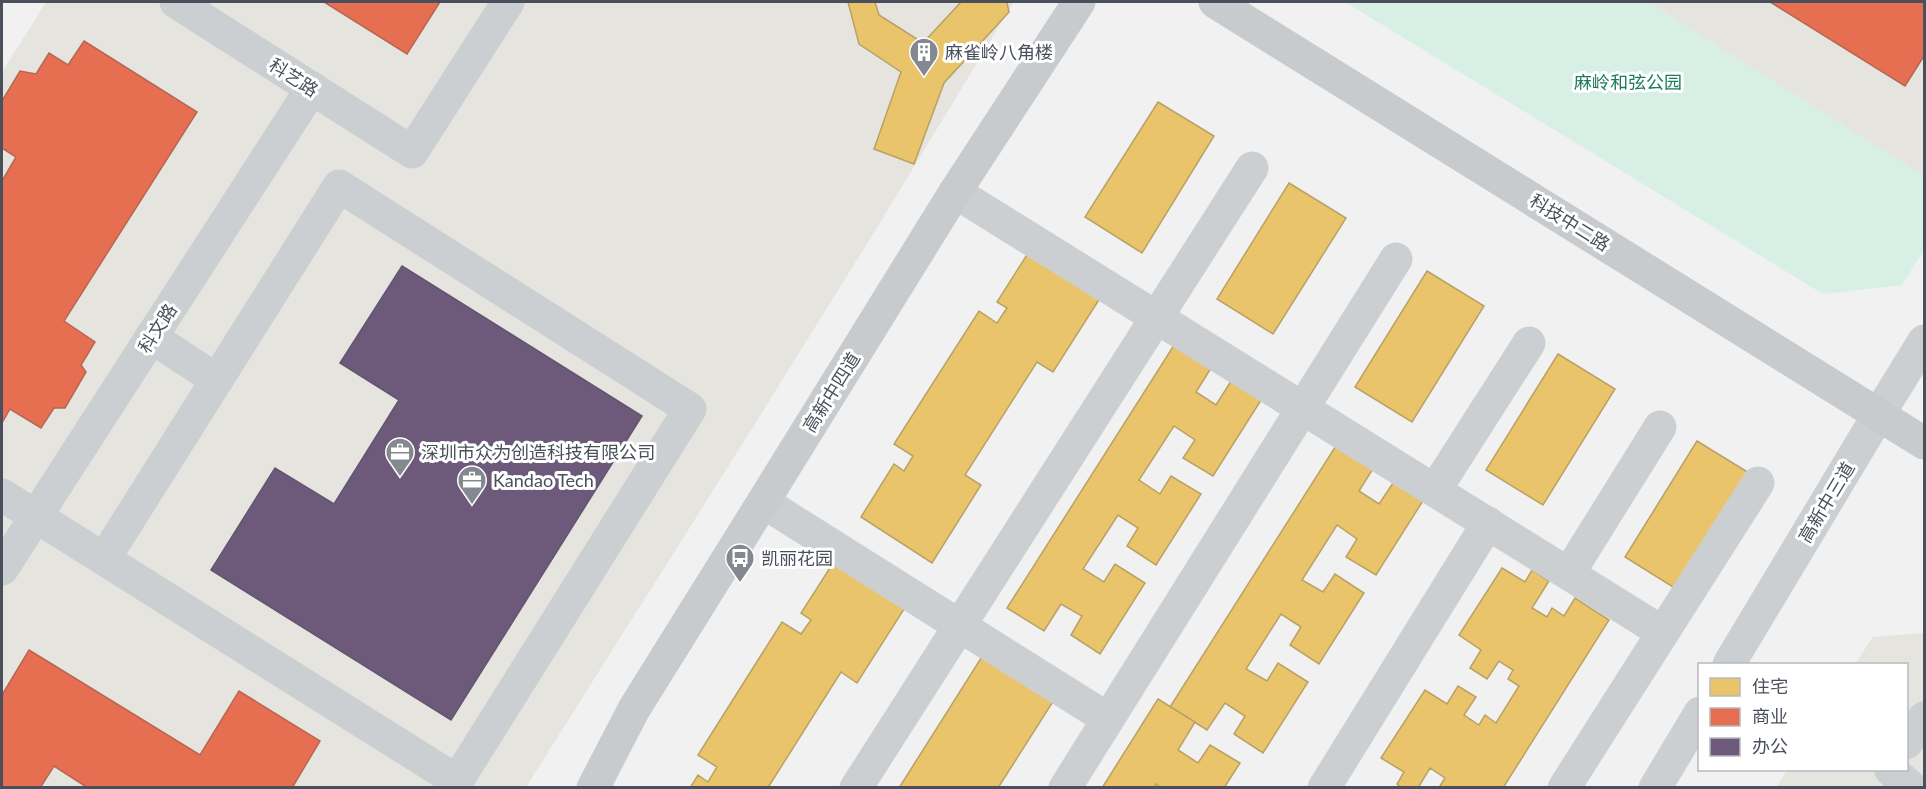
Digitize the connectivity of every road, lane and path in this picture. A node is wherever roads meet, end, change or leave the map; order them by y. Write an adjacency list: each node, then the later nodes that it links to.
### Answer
1 (508, 2): 5 (street, 科艺路)
2 (1079, 2): 7 (main road, 高新中四道)
3 (1215, 2): 15 (main road, 科技中二路)
4 (196, 7): 5 (street, 科艺路)
5 (312, 88): 10 (street, 科文路)
6 (1252, 168): 9 (street)
7 (955, 192): 9 (street); 21 (main road, 高新中四道)
8 (1396, 259): 14 (street)
9 (1156, 317): 14 (street); 27 (street)
10 (151, 337): 13 (street); 22 (street, 科文路)
11 (1924, 341): 15 (street, 高新中三道)
12 (1529, 343): 19 (street)
13 (217, 380): 24 (street); 24 (street)
14 (1303, 408): 19 (street); 32 (street)
15 (1879, 414): 17 (main road, 科技中二路); 29 (street, 高新中三道)
16 (1660, 427): 26 (street)
17 (1924, 443)
18 (1758, 483): 28 (street)
19 (1435, 490): 23 (street)
20 (2, 495): 22 (street)
21 (763, 502): 27 (street); 37 (main road, 高新中四道)
22 (35, 516): 24 (street); 25 (street, 科文路)
23 (1488, 523): 26 (street); 36 (street)
24 (104, 559)
25 (2, 569)
26 (1569, 573): 28 (street)
27 (960, 625): 32 (street); 38 (street)
28 (1662, 632): 40 (street)
29 (1730, 663)
30 (1698, 716): 41 (street)
31 (1924, 718): 33 (street)
32 (1108, 719): 39 (street)
33 (1908, 740)
34 (1889, 771): 42 (street)
35 (1891, 771): 43 (street)
36 (1332, 785)
37 (593, 788)
38 (856, 788)
39 (1065, 788)
40 (1564, 788)
41 (1655, 788)
42 (1877, 788)
43 (1912, 788)

